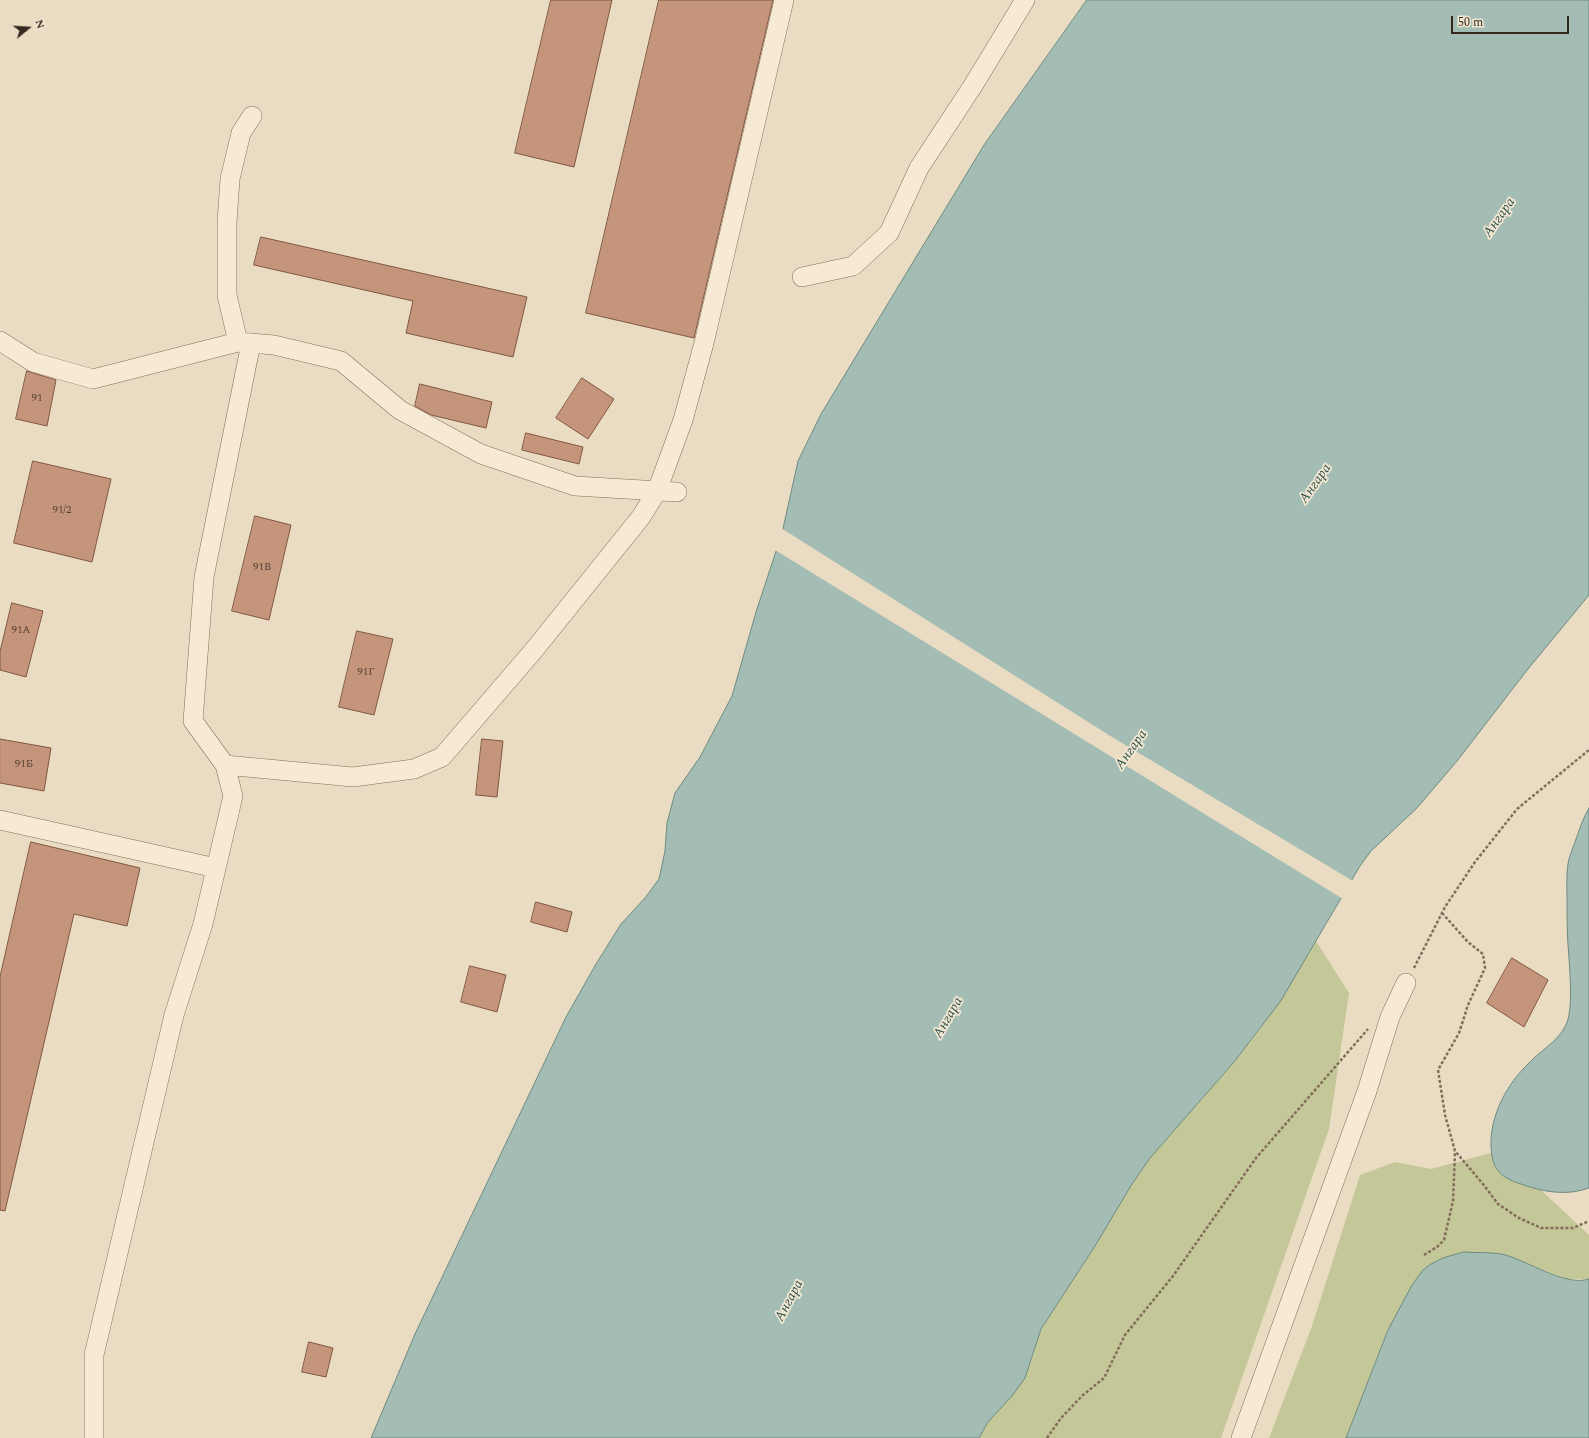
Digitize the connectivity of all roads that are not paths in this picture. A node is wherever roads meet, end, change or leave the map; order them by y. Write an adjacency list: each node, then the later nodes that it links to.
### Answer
1 (784, 0): 7 (lane)
2 (1025, 0): 4 (lane)
3 (252, 116): 6 (lane)
4 (802, 277)
5 (0, 341): 6 (lane)
6 (245, 343): 7 (lane); 9 (lane)
7 (657, 490): 8 (lane); 9 (lane)
8 (677, 492)
9 (225, 765): 11 (lane)
10 (0, 820): 11 (lane)
11 (216, 868): 13 (lane)
12 (1406, 983): 14 (lane)
13 (94, 1438)
14 (1241, 1438)

